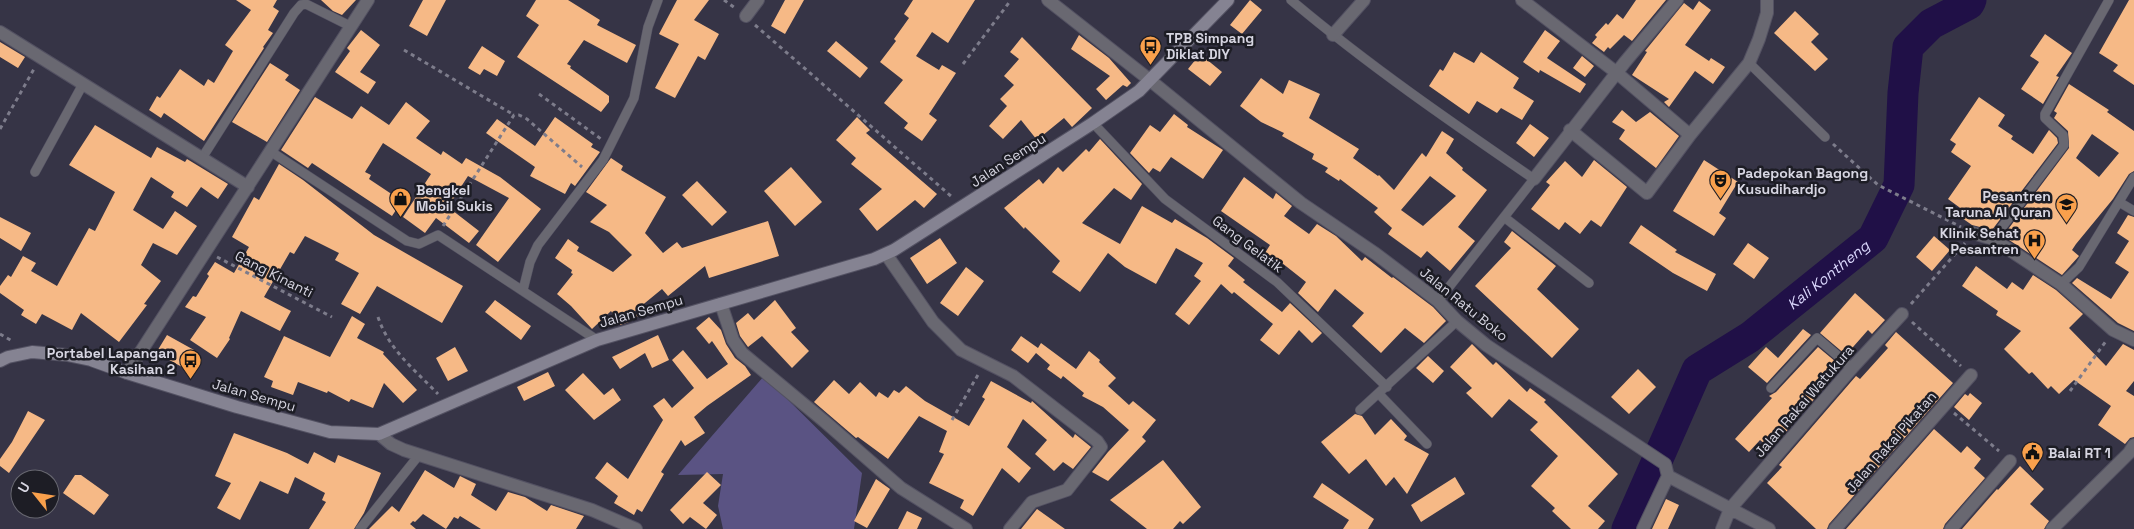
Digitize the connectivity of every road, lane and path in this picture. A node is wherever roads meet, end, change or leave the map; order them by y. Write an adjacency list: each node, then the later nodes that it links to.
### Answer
1 (368, 0): 15 (street)
2 (658, 0): 32 (lane)
3 (724, 0): 14 (path)
4 (758, 0): 14 (street)
5 (1011, 0): 21 (path)
6 (1048, 0): 23 (street, Jalan Ratu Boko)
7 (1228, 0): 23 (main road, Jalan Sempu)
8 (1291, 0): 17 (lane)
9 (1364, 0): 17 (street)
10 (1522, 0): 22 (street)
11 (1677, 0): 22 (street)
12 (1767, 0): 20 (street)
13 (2109, 0): 46 (lane)
14 (746, 16): 41 (path)
15 (350, 26): 33 (street); 34 (lane)
16 (0, 32): 19 (street)
17 (1333, 35): 38 (lane)
18 (404, 50): 26 (path)
19 (40, 57): 24 (street); 28 (path)
20 (1749, 63): 30 (street); 31 (lane)
21 (963, 64)
22 (1617, 73): 29 (street); 30 (street)
23 (1151, 80): 27 (main road, Jalan Sempu); 52 (street, Jalan Ratu Boko)
24 (83, 84): 34 (street); 35 (lane)
25 (539, 94): 32 (path)
26 (514, 115): 36 (path); 45 (path)
27 (1092, 123): 41 (main road, Jalan Sempu); 66 (lane, Gang Gelatik)
28 (0, 129)
29 (1570, 130): 30 (street); 38 (street)
30 (1690, 135)
31 (1825, 137): 44 (path)
32 (610, 146): 36 (lane)
33 (270, 151): 39 (street); 45 (lane)
34 (202, 158): 39 (street)
35 (35, 172)
36 (592, 176): 51 (lane)
37 (2134, 178): 40 (lane)
38 (1534, 179): 43 (lane)
39 (248, 186): 47 (street)
40 (2119, 202): 42 (lane); 50 (lane)
41 (964, 207): 48 (main road, Jalan Sempu)
42 (2134, 211)
43 (1504, 216): 49 (lane); 52 (lane)
44 (1973, 233): 46 (street); 54 (path)
45 (438, 234): 51 (lane)
46 (1993, 239): 50 (street)
47 (206, 251): 55 (path, Gang Kinanti); 64 (street)
48 (886, 254): 53 (main road, Jalan Sempu); 62 (street)
49 (1589, 283)
50 (2061, 284): 58 (street)
51 (522, 290): 59 (lane)
52 (1438, 301): 57 (street, Jalan Ratu Boko)
53 (721, 304): 59 (main road, Jalan Sempu); 83 (street)
54 (1902, 314): 63 (street, Jalan Rakai Watukura); 65 (path)
55 (332, 317)
56 (378, 317): 70 (path)
57 (1457, 321): 66 (lane); 79 (street, Jalan Ratu Boko)
58 (2113, 330): 60 (street); 68 (path)
59 (598, 340): 70 (main road, Jalan Sempu)
60 (2134, 340)
61 (0, 361): 64 (main road, Jalan Sempu)
62 (985, 363): 73 (path); 84 (street)
63 (1852, 368): 67 (lane); 80 (street, Jalan Rakai Watukura)
64 (128, 373): 74 (main road, Jalan Sempu)
65 (1971, 375): 71 (street, Jalan Rakai Pikatan)
66 (1387, 387): 69 (lane)
67 (1771, 388)
68 (2070, 391)
69 (1379, 394): 72 (lane); 75 (lane)
70 (447, 404): 74 (main road, Jalan Sempu)
71 (1945, 404): 78 (path); 88 (street, Jalan Rakai Pikatan)
72 (1360, 410)
73 (952, 420)
74 (379, 434): 77 (street)
75 (1427, 444)
76 (2134, 445): 90 (street)
77 (419, 455): 81 (lane); 82 (street)
78 (2010, 461): 89 (street)
79 (1666, 470): 80 (street, Jalan Ratu Boko); 85 (street)
80 (1730, 509): 86 (street, Jalan Rakai Watukura); 87 (street, Jalan Ratu Boko)
81 (360, 529)
82 (635, 529)
83 (966, 529)
84 (1010, 529)
85 (1643, 529)
86 (1722, 529)
87 (1769, 529)
88 (1835, 529)
89 (1951, 529)
90 (2052, 529)

